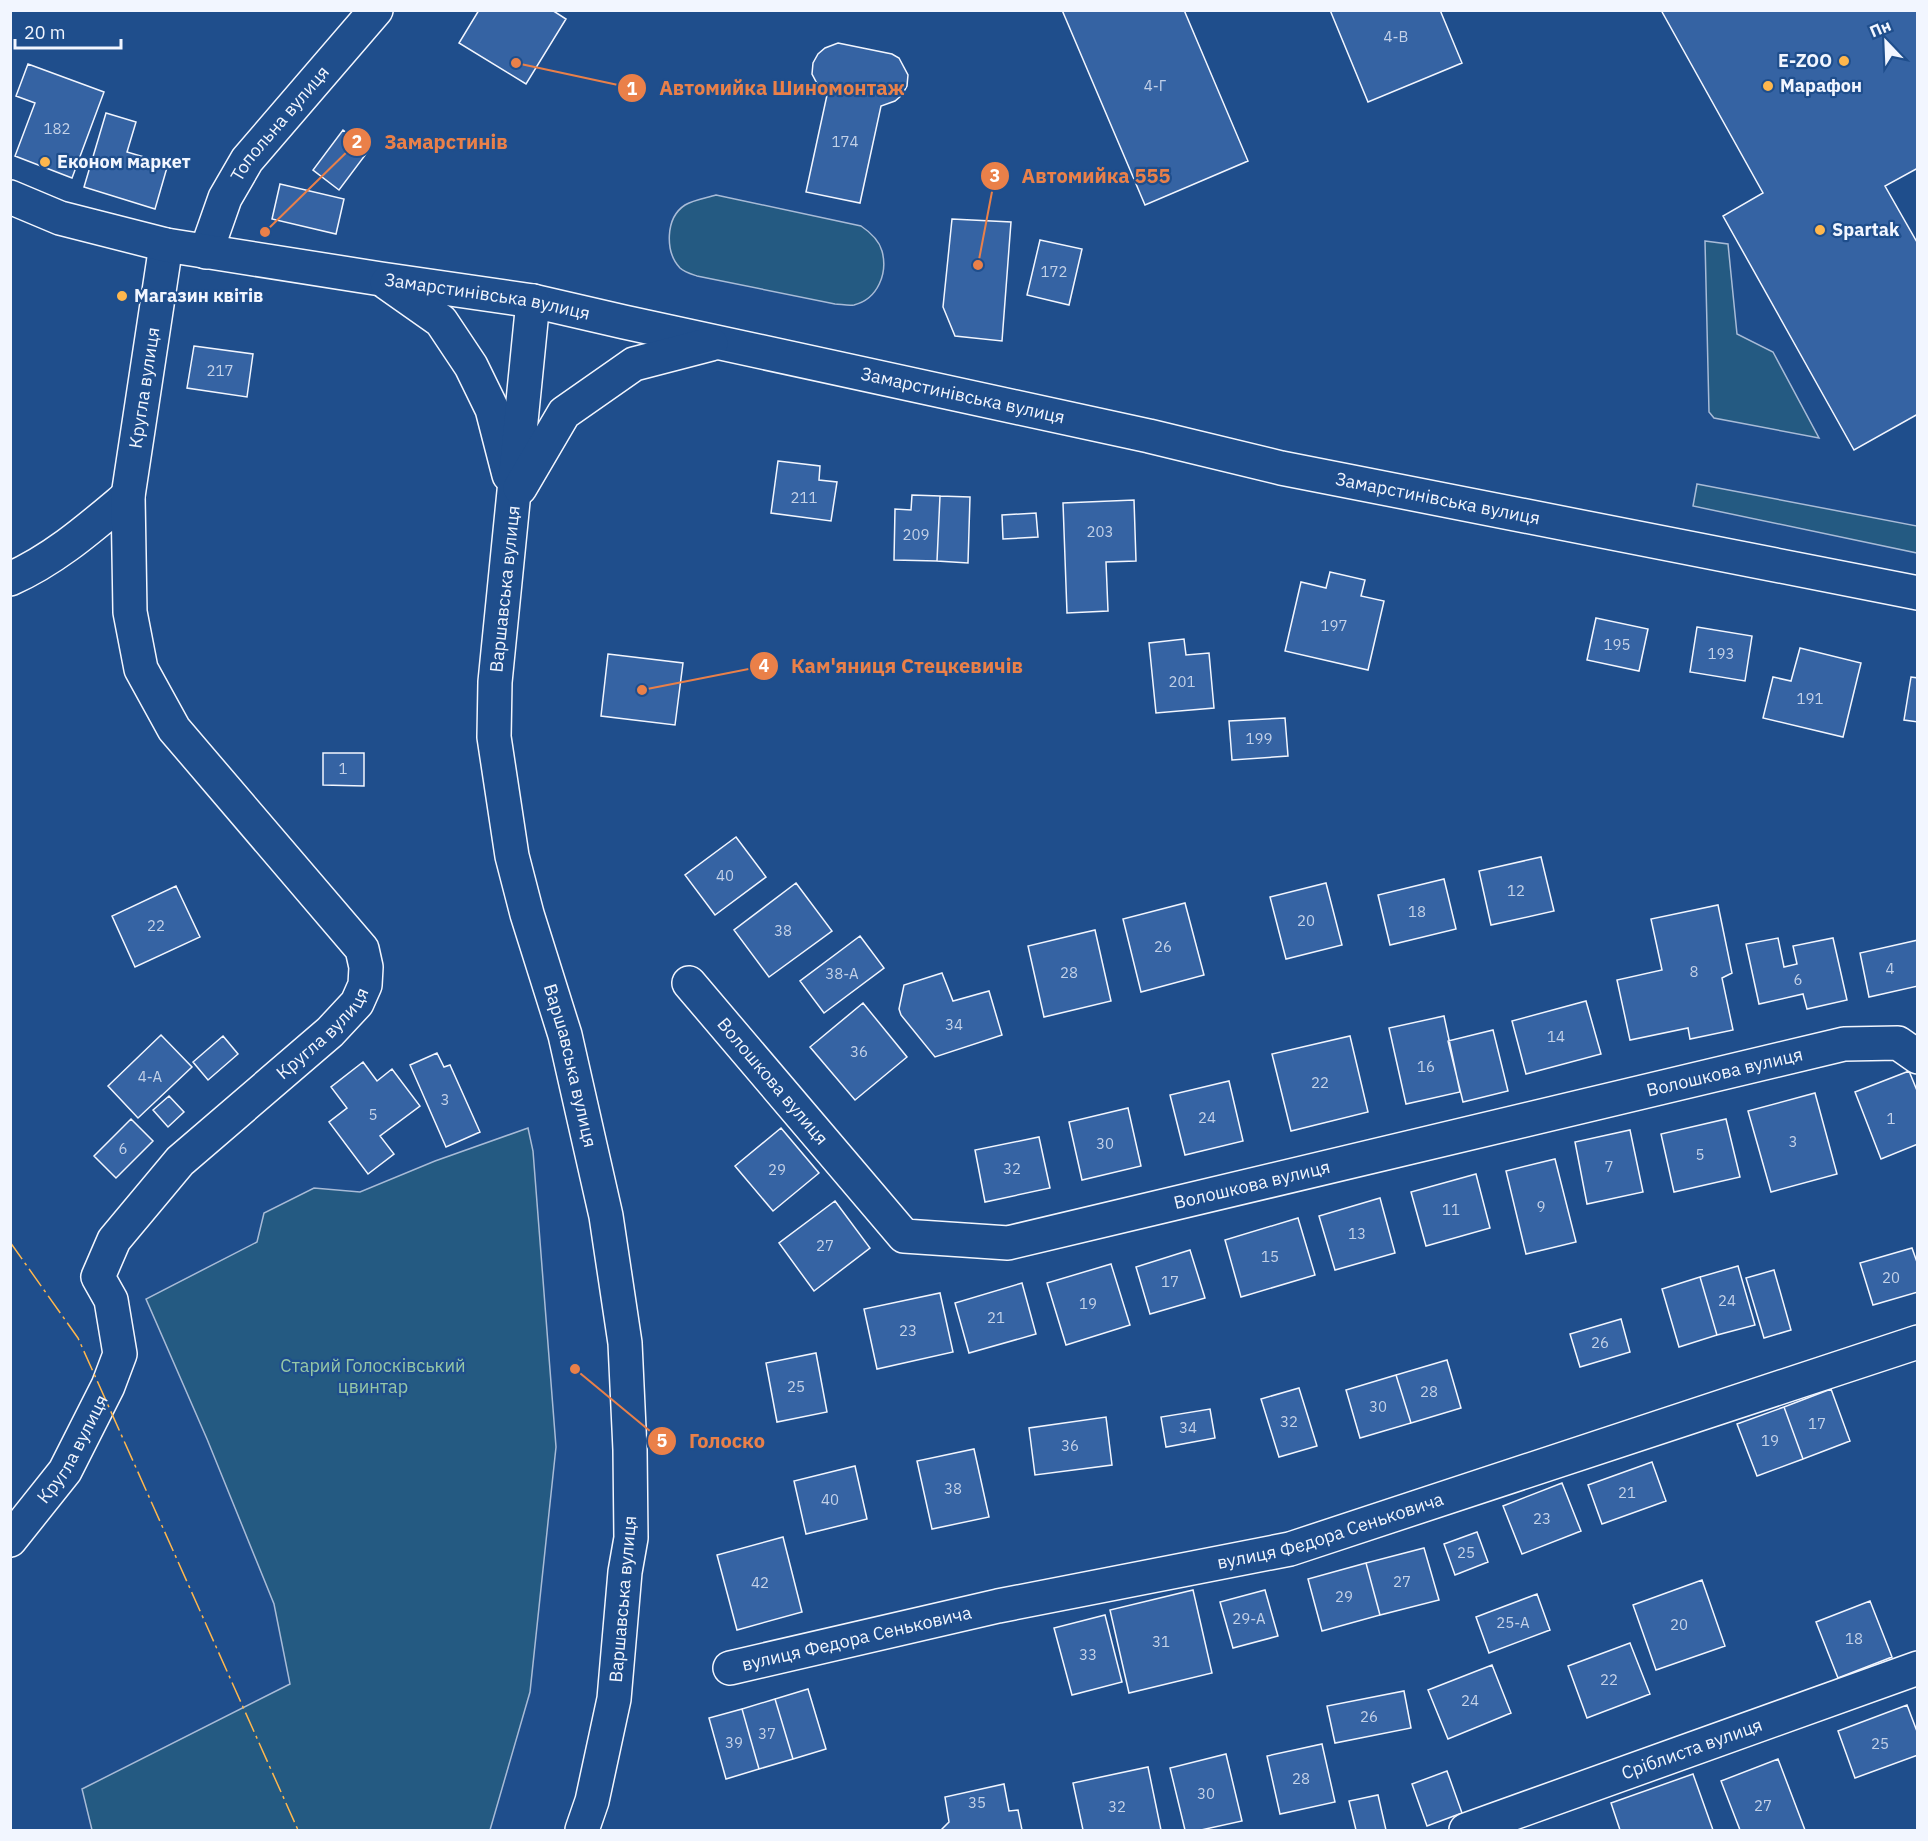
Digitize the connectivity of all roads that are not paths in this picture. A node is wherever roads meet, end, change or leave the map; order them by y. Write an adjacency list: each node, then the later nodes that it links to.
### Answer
1 (376, 10): 4 (street, Топольна вулиця)
2 (10, 197): 3 (street, Замарстинівська вулиця)
3 (166, 245): 4 (street, Замарстинівська вулиця); 8 (street, Кругла вулиця)
4 (206, 252): 5 (street, Замарстинівська вулиця)
5 (381, 279): 6 (street, Замарстинівська вулиця); 9 (street)
6 (533, 300): 7 (street, Замарстинівська вулиця); 9 (street, Варшавська вулиця)
7 (716, 342): 9 (street); 13 (street, Замарстинівська вулиця)
8 (128, 496): 11 (street); 17 (street, Кругла вулиця)
9 (515, 497): 20 (street, Варшавська вулиця)
10 (10, 557): 11 (street)
11 (44, 561): 12 (street)
12 (10, 579)
13 (1917, 593)
14 (689, 983): 15 (street, Волошкова вулиця)
15 (1917, 1057)
16 (1917, 1342): 18 (street, вулиця Федора Сеньковича)
17 (10, 1540)
18 (730, 1668)
19 (1917, 1668): 21 (street, Сріблиста вулиця)
20 (582, 1830)
21 (1466, 1830)

